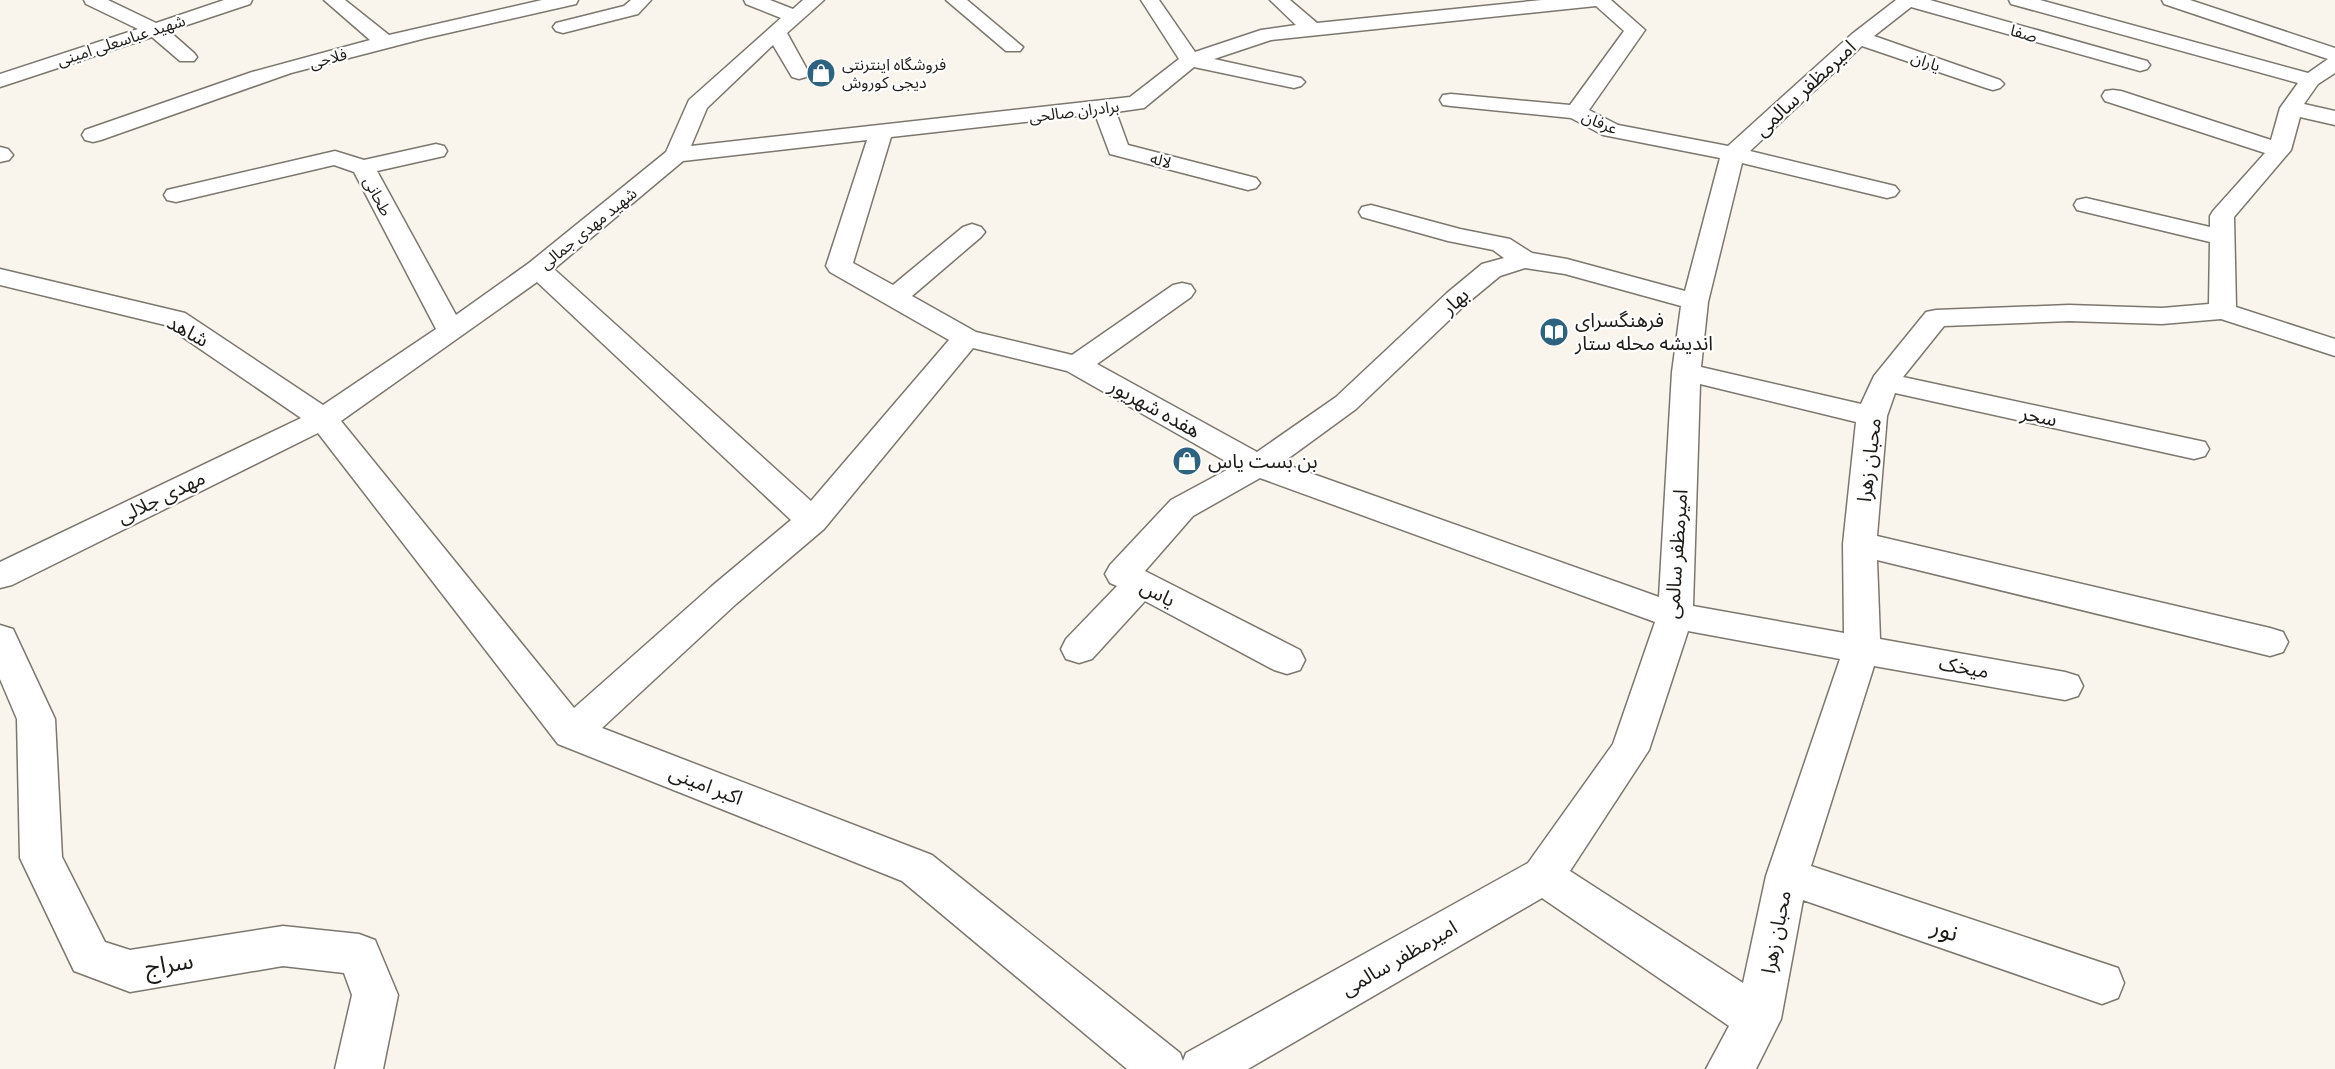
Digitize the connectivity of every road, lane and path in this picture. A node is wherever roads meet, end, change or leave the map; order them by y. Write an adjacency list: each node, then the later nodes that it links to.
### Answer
1 (93, 0): 17 (street)
2 (243, 0): 17 (street, شهید عباسعلی امینی)
3 (333, 0): 20 (street)
4 (568, 0): 20 (street, فلاحی)
5 (642, 0): 16 (street)
6 (753, 0): 15 (street)
7 (815, 0): 15 (street, شهید مهدی جمالی)
8 (955, 0): 21 (street)
9 (1150, 0): 24 (street)
10 (1279, 0): 18 (street)
11 (1599, 0): 18 (street, برادران صالحی); 35 (street, عرفان)
12 (1908, 0): 19 (street, امیرمظفر سالمی); 25 (street, صفا)
13 (2018, 0): 27 (street)
14 (2171, 0): 22 (street)
15 (785, 24): 26 (street); 42 (street, شهید مهدی جمالی)
16 (563, 27)
17 (154, 29): 23 (street); 28 (street, شهید عباسعلی امینی)
18 (1312, 29): 24 (street, برادران صالحی)
19 (1859, 39): 30 (street, یاران); 41 (street, امیرمظفر سالمی)
20 (387, 43): 38 (street, فلاحی)
21 (1013, 47)
22 (2335, 55)
23 (187, 57)
24 (1190, 60): 29 (street); 33 (street, برادران صالحی)
25 (2140, 65)
26 (799, 72)
27 (2323, 72): 34 (street)
28 (0, 81)
29 (1294, 82)
30 (1993, 84)
31 (2113, 96): 39 (street)
32 (1451, 100): 35 (street)
33 (1103, 107): 37 (street, برادران صالحی); 44 (street, لاله)
34 (2290, 108): 36 (street); 39 (street)
35 (1576, 112): 41 (street, عرفان)
36 (2335, 118)
37 (881, 133): 42 (street, برادران صالحی); 55 (street, هفده شهریور)
38 (93, 135)
39 (2280, 150): 50 (street)
40 (436, 151): 43 (street)
41 (1733, 154): 45 (street, عرفان); 56 (street, امیرمظفر سالمی)
42 (676, 155): 52 (street, شهید مهدی جمالی)
43 (363, 167): 46 (street, طحانی); 58 (street, طحانی)
44 (1248, 183)
45 (1887, 191)
46 (176, 195)
47 (2086, 205): 50 (street)
48 (1371, 212): 51 (street)
49 (972, 232): 55 (street)
50 (2222, 237): 57 (street)
51 (1524, 260): 56 (street, بهار); 67 (street, بهار)
52 (538, 269): 58 (street, شهید مهدی جمالی); 68 (street)
53 (0, 277): 65 (street, شاهد)
54 (1182, 291): 61 (street)
55 (894, 298): 59 (street, هفده شهریور)
56 (1695, 302): 62 (street, امیرمظفر سالمی)
57 (2223, 312): 60 (street); 63 (street, محبان زهرا)
58 (451, 331): 65 (street, شهید مهدی جمالی)
59 (966, 338): 61 (street, هفده شهریور); 68 (street)
60 (2335, 348)
61 (1077, 365): 67 (street, هفده شهریور)
62 (1686, 372): 64 (street); 72 (street, امیرمظفر سالمی)
63 (1884, 382): 64 (street, محبان زهرا); 66 (street, سحر)
64 (1872, 416): 69 (street, محبان زهرا)
65 (323, 418): 70 (street, مهدی جلالی); 79 (street)
66 (2194, 449)
67 (1258, 466): 71 (street, یاس); 72 (street, هفده شهریور)
68 (812, 521): 79 (street)
69 (1860, 544): 74 (street); 75 (street, محبان زهرا)
70 (0, 576)
71 (1140, 584): 76 (street); 77 (street, یاس)
72 (1675, 616): 75 (street, میخک); 80 (street, امیرمظفر سالمی)
73 (0, 638): 84 (street, سراج)
74 (2270, 642)
75 (1862, 648): 78 (street, میخک); 81 (street, محبان زهرا)
76 (1079, 649)
77 (1287, 660)
78 (2065, 686)
79 (572, 733): 85 (street, اکبر امینی)
80 (1543, 876): 83 (street); 86 (street, امیرمظفر سالمی)
81 (1787, 876): 82 (street, نور); 83 (street, محبان زهرا)
82 (2102, 983)
83 (1758, 1019): 87 (street, محبان زهرا)
84 (359, 1069)
85 (1163, 1069)
86 (1203, 1069)
87 (1730, 1069)

